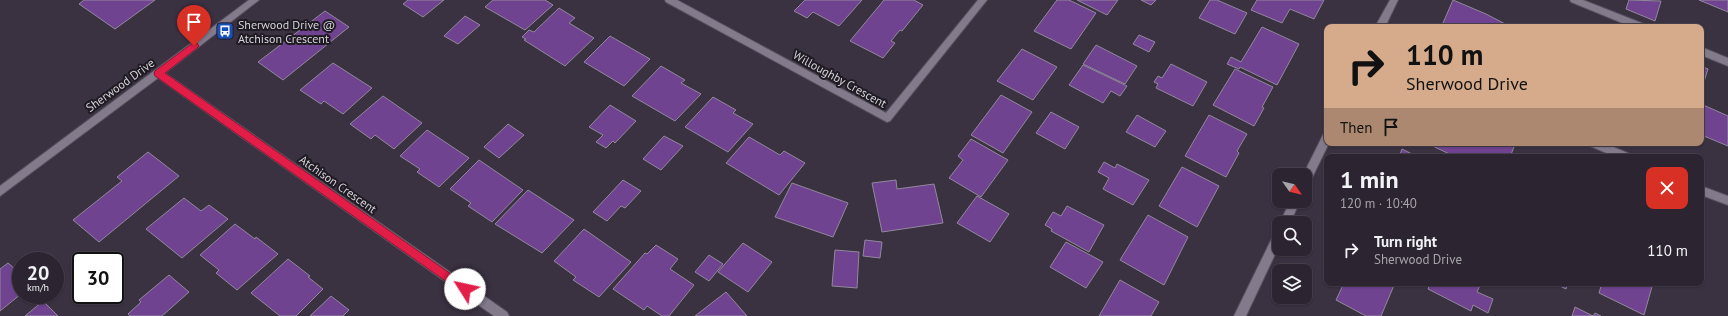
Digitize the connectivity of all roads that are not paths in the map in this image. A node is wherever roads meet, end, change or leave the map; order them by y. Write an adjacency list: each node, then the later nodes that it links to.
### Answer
1 (255, 0): 10 (street, Sherwood Drive)
2 (669, 0): 3 (street, Willoughby Crescent)
3 (983, 0)
4 (1394, 0): 6 (street)
5 (1574, 0): 7 (street)
6 (1382, 24)
7 (1634, 24)
8 (1704, 52): 9 (street)
9 (1728, 62)
10 (158, 73): 16 (street, Sherwood Drive); 19 (street, Atchison Crescent)
11 (1324, 142): 14 (street)
12 (1601, 146): 13 (street)
13 (1619, 154)
14 (1311, 168)
15 (1704, 191): 17 (street)
16 (0, 192)
17 (1728, 202)
18 (1272, 250): 20 (street)
19 (503, 316)
20 (1240, 316)

